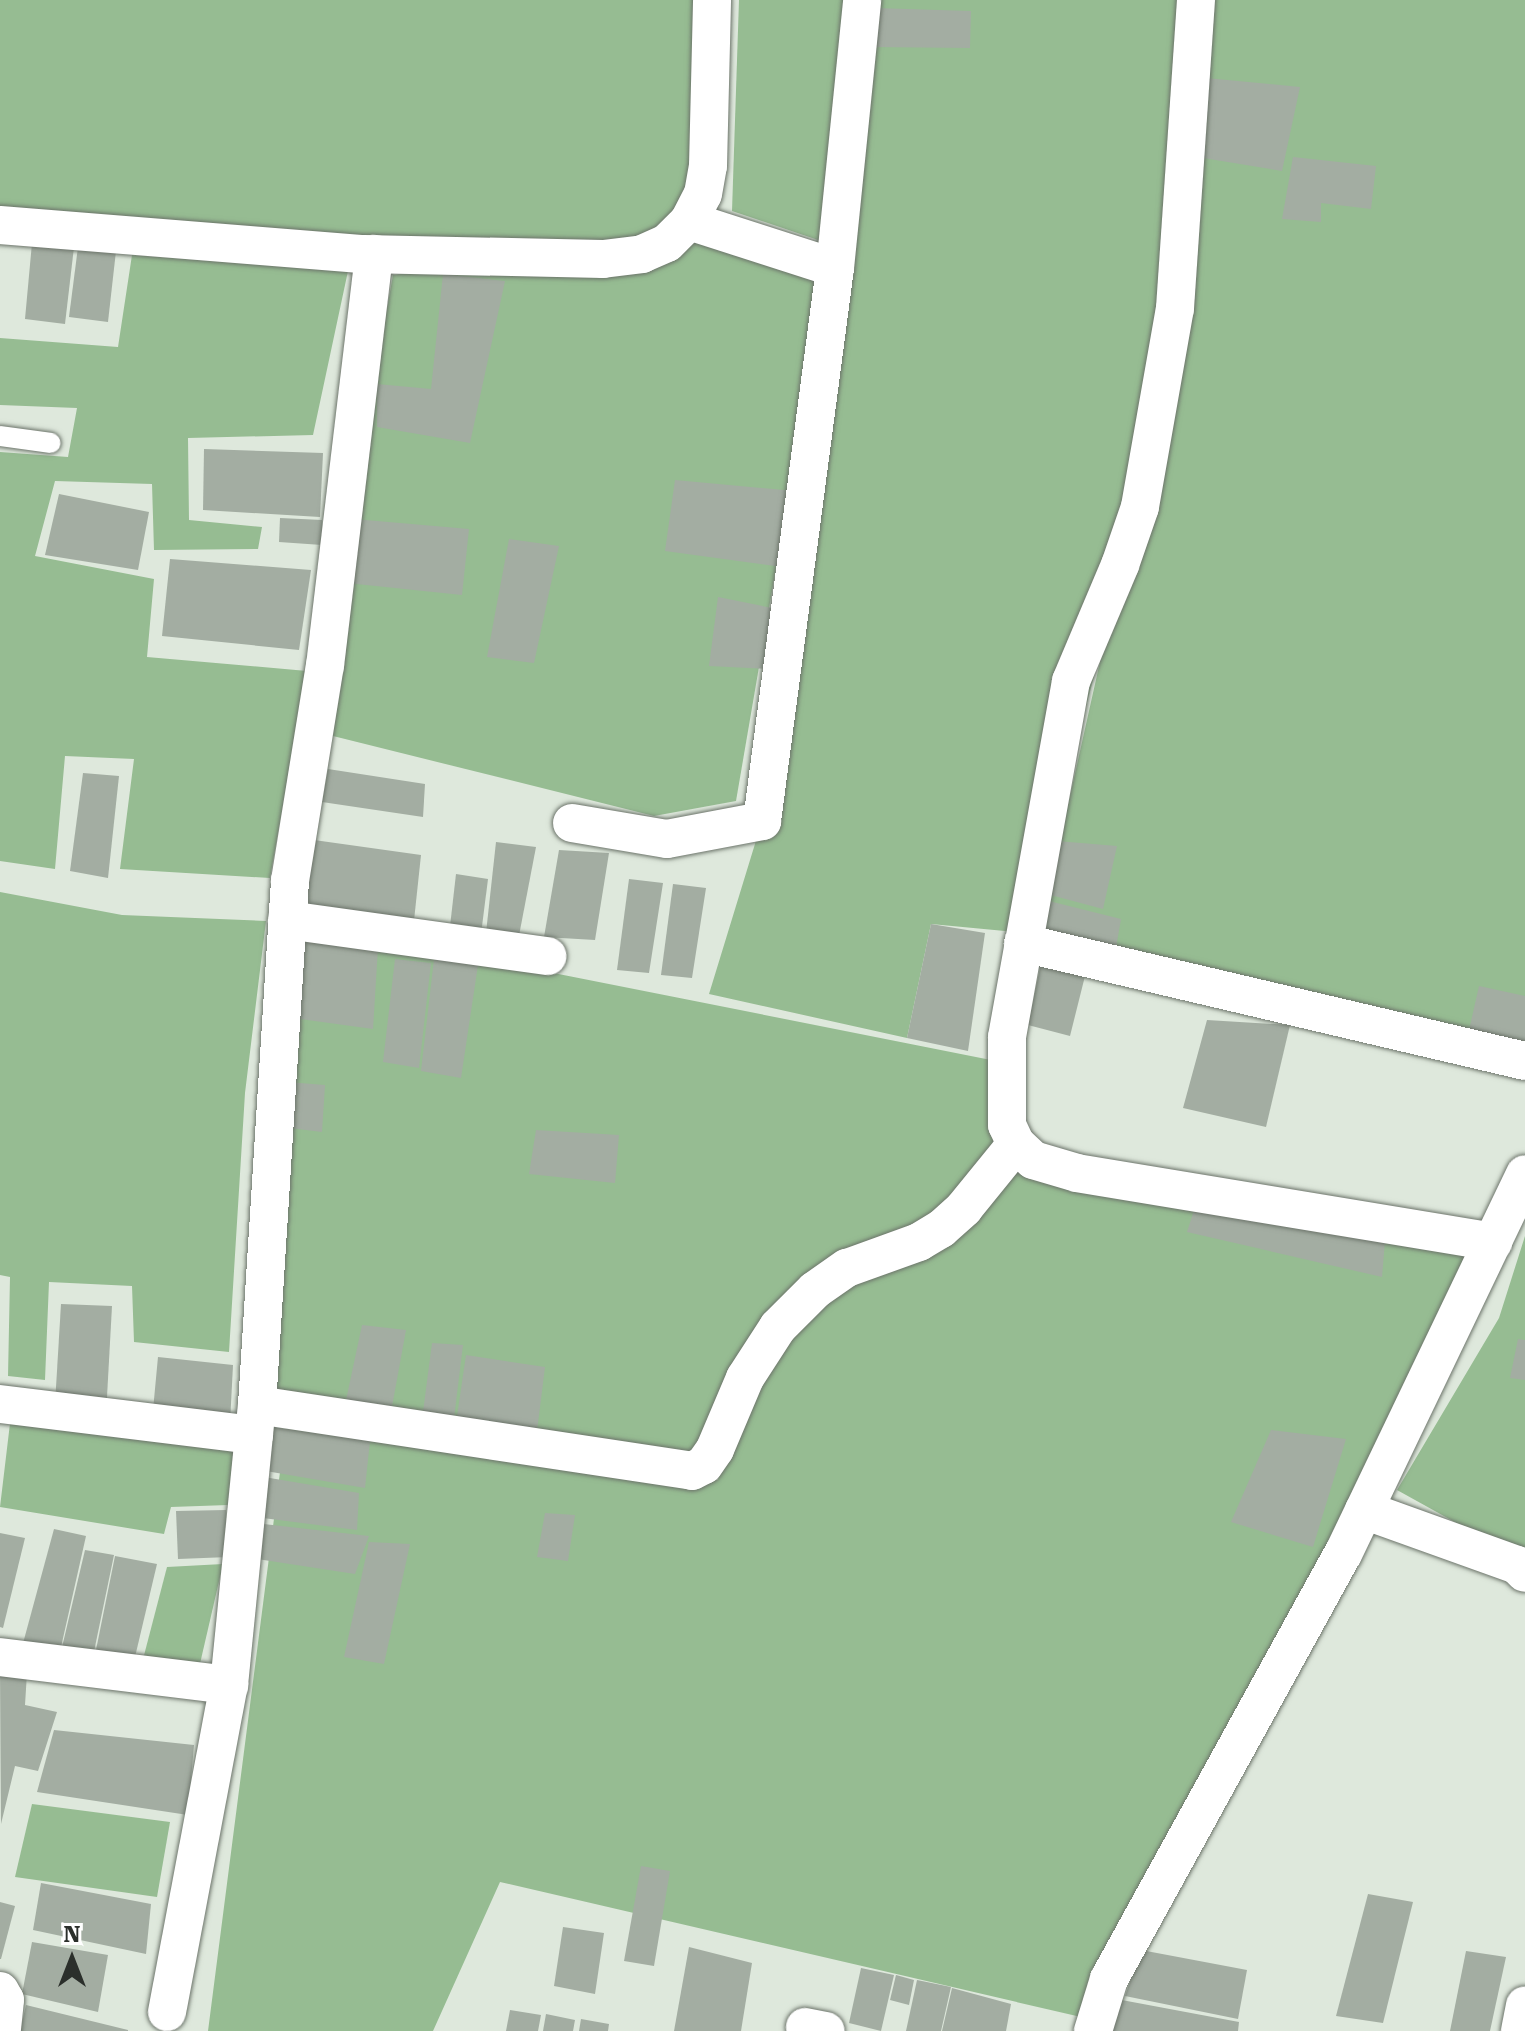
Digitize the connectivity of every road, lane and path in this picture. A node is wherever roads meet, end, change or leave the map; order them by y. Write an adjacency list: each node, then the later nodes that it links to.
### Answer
1 (712, 0): 4 (street)
2 (862, 0): 7 (street)
3 (1196, 0): 12 (street)
4 (689, 221): 6 (street); 7 (street)
5 (0, 225): 6 (street)
6 (374, 254): 11 (street)
7 (835, 268): 10 (street)
8 (0, 436): 9 (lane)
9 (51, 443)
10 (572, 823)
11 (287, 920): 13 (street); 19 (street)
12 (1023, 943): 14 (street); 15 (street)
13 (548, 956)
14 (1525, 1061)
15 (1016, 1144): 17 (street); 19 (street)
16 (1525, 1174): 17 (street)
17 (1493, 1242): 20 (street)
18 (0, 1404): 19 (street)
19 (255, 1420): 23 (street)
20 (1364, 1510): 21 (street); 28 (street)
21 (1525, 1573)
22 (0, 1657): 23 (street)
23 (229, 1685): 26 (street)
24 (0, 1991): 27 (street)
25 (1525, 2005): 29 (street)
26 (167, 2012)
27 (2, 2031)
28 (1093, 2031)
29 (1520, 2031)

